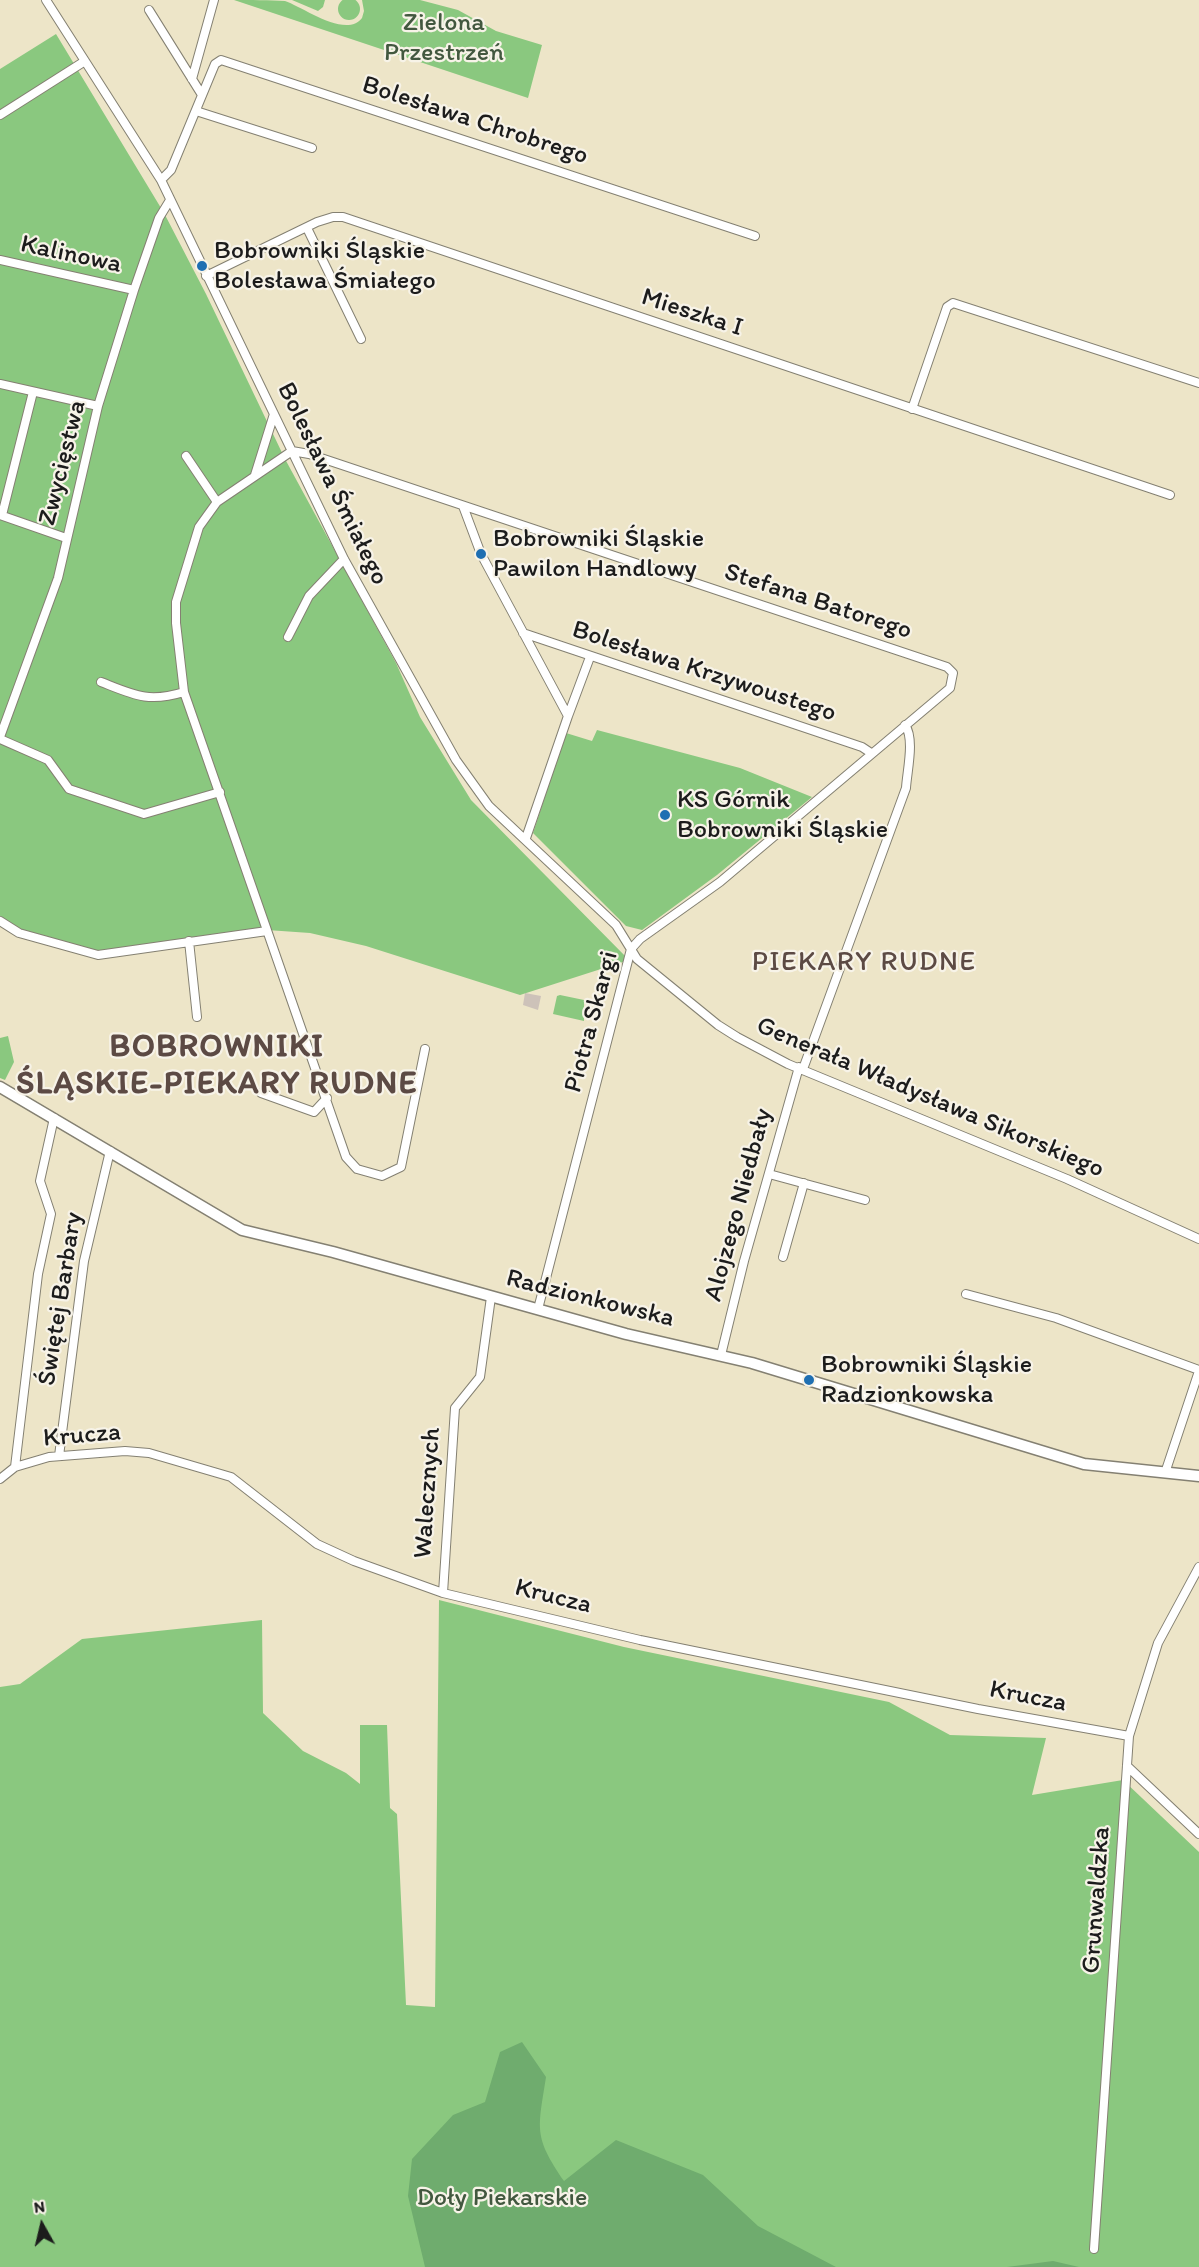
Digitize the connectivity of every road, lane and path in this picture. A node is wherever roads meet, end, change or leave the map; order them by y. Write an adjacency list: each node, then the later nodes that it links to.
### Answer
1 (46, 0): 4 (street, Bolesława Śmiałego)
2 (214, 0): 5 (street)
3 (149, 10): 5 (street)
4 (85, 62): 8 (street); 10 (street, Bolesława Śmiałego)
5 (192, 79): 6 (street)
6 (202, 95): 7 (street, Bolesława Chrobrego); 13 (street, Bolesława Chrobrego)
7 (196, 111): 9 (street); 10 (street, Bolesława Chrobrego)
8 (0, 116)
9 (312, 148)
10 (161, 180): 11 (street, Bolesława Śmiałego)
11 (171, 200): 15 (street, Bolesława Śmiałego); 16 (street, Zwycięstwa)
12 (307, 228): 15 (street, Mieszka I); 17 (street); 22 (street, Mieszka I)
13 (755, 236)
14 (0, 261): 16 (street, Kalinowa)
15 (206, 276): 23 (street, Bolesława Śmiałego)
16 (134, 290): 21 (street, Zwycięstwa)
17 (361, 339)
18 (1199, 383): 22 (street)
19 (0, 384): 20 (street)
20 (33, 392): 21 (street); 30 (street)
21 (98, 405): 31 (street, Zwycięstwa)
22 (912, 408): 27 (street, Mieszka I)
23 (274, 414): 24 (street, Bolesława Śmiałego); 26 (street)
24 (291, 451): 26 (street); 29 (street, Stefana Batorego); 32 (street, Bolesława Śmiałego)
25 (186, 456): 28 (street)
26 (255, 475): 28 (street)
27 (1170, 495)
28 (217, 502): 38 (street)
29 (463, 506): 33 (street); 36 (street, Stefana Batorego)
30 (1, 515): 31 (street)
31 (66, 538): 41 (street, Zwycięstwa)
32 (344, 559): 34 (street); 44 (street, Bolesława Śmiałego)
33 (524, 633): 35 (street, Bolesława Krzywoustego); 39 (street)
34 (288, 637)
35 (590, 657): 39 (street); 42 (street, Bolesława Krzywoustego)
36 (953, 674): 40 (street, Piotra Skargi)
37 (101, 681): 38 (street)
38 (184, 692): 43 (street)
39 (568, 716): 44 (street)
40 (905, 725): 42 (street, Piotra Skargi); 51 (street, Alojzego Niedbały)
41 (0, 738): 43 (street)
42 (871, 753): 48 (street, Piotra Skargi)
43 (220, 792): 46 (street)
44 (526, 838): 48 (street, Bolesława Śmiałego)
45 (0, 921): 47 (street)
46 (267, 931): 47 (street); 54 (street)
47 (189, 941): 49 (street)
48 (631, 949): 51 (street, Generała Władysława Sikorskiego); 64 (street, Piotra Skargi)
49 (197, 1017)
50 (425, 1049): 54 (street)
51 (801, 1068): 57 (street, Alojzego Niedbały); 60 (street, Generała Władysława Sikorskiego)
52 (0, 1087): 55 (street, Radzionkowska)
53 (261, 1093): 54 (street)
54 (327, 1098)
55 (54, 1118): 56 (street, Radzionkowska); 68 (street)
56 (110, 1151): 63 (street, Radzionkowska); 67 (street, Świętej Barbary)
57 (769, 1174): 58 (street); 65 (street, Alojzego Niedbały)
58 (804, 1183): 59 (street); 61 (street)
59 (865, 1200)
60 (1199, 1239)
61 (783, 1257)
62 (966, 1294): 66 (street)
63 (491, 1297): 64 (street, Radzionkowska); 73 (street, Walecznych)
64 (538, 1309): 65 (street, Radzionkowska)
65 (721, 1354): 69 (street, Radzionkowska)
66 (1199, 1371): 69 (street)
67 (59, 1456): 68 (street, Krucza); 73 (street, Krucza)
68 (15, 1467): 71 (street, Krucza)
69 (1165, 1473): 70 (street, Radzionkowska)
70 (1199, 1476)
71 (0, 1479)
72 (1199, 1567): 74 (street, Grunwaldzka)
73 (443, 1593): 74 (street, Krucza)
74 (1129, 1736): 75 (street, Grunwaldzka)
75 (1127, 1766): 76 (street); 77 (street, Grunwaldzka)
76 (1199, 1833)
77 (1094, 2249)

